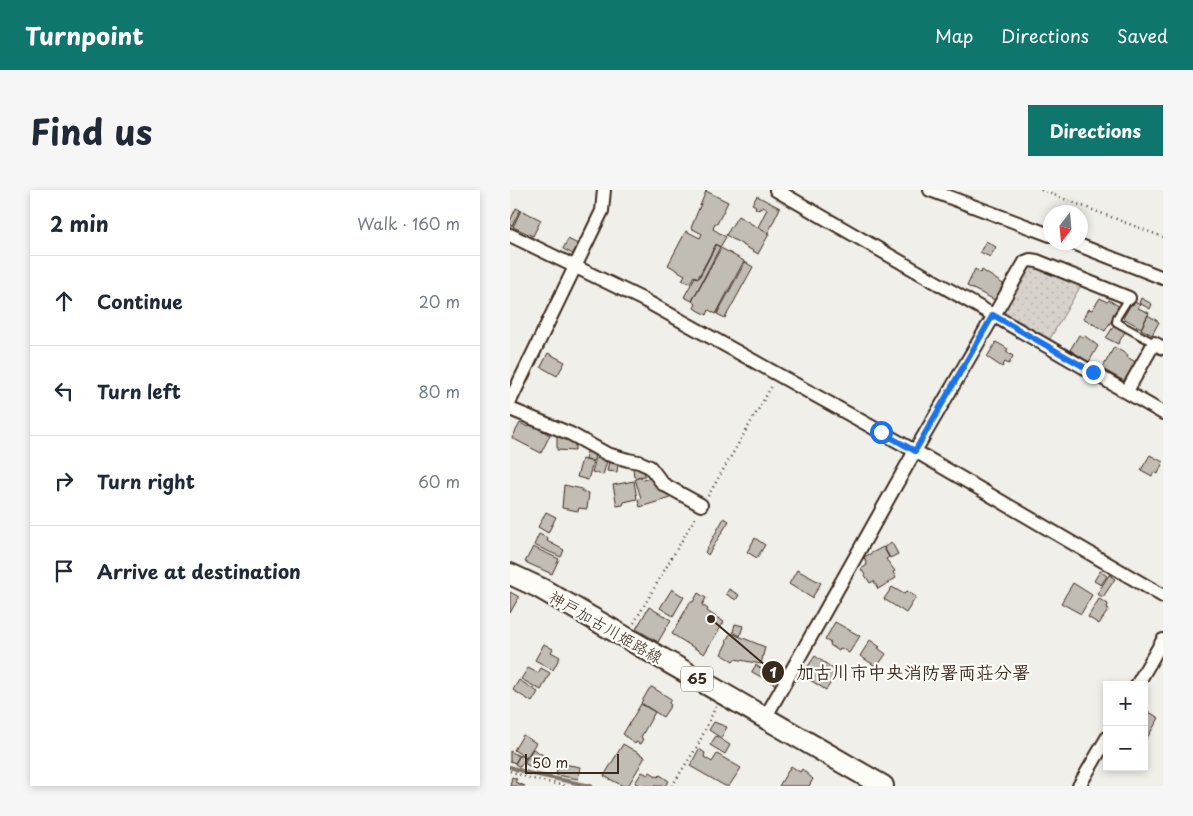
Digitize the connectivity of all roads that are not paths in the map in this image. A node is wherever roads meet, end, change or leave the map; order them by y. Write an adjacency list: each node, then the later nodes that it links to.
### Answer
1 (604, 190): 7 (street)
2 (776, 190): 10 (street)
3 (930, 190): 4 (street)
4 (1043, 231)
5 (510, 235): 7 (street)
6 (1088, 249): 8 (street)
7 (576, 268): 13 (street); 16 (street)
8 (1163, 278)
9 (1129, 298): 10 (street); 11 (lane)
10 (993, 315): 12 (street); 16 (street)
11 (1159, 345): 12 (street)
12 (1127, 391): 15 (street)
13 (510, 401)
14 (510, 409): 17 (street)
15 (1163, 413)
16 (915, 451): 19 (street); 22 (street)
17 (702, 505)
18 (510, 574): 22 (main road, 神戸加古川姫路線 / 65)
19 (1163, 596)
20 (1163, 640): 21 (street)
21 (1139, 681)
22 (765, 718): 24 (main road, 神戸加古川姫路線 / 65)
23 (1103, 745): 25 (street)
24 (883, 786)
25 (1079, 786)

